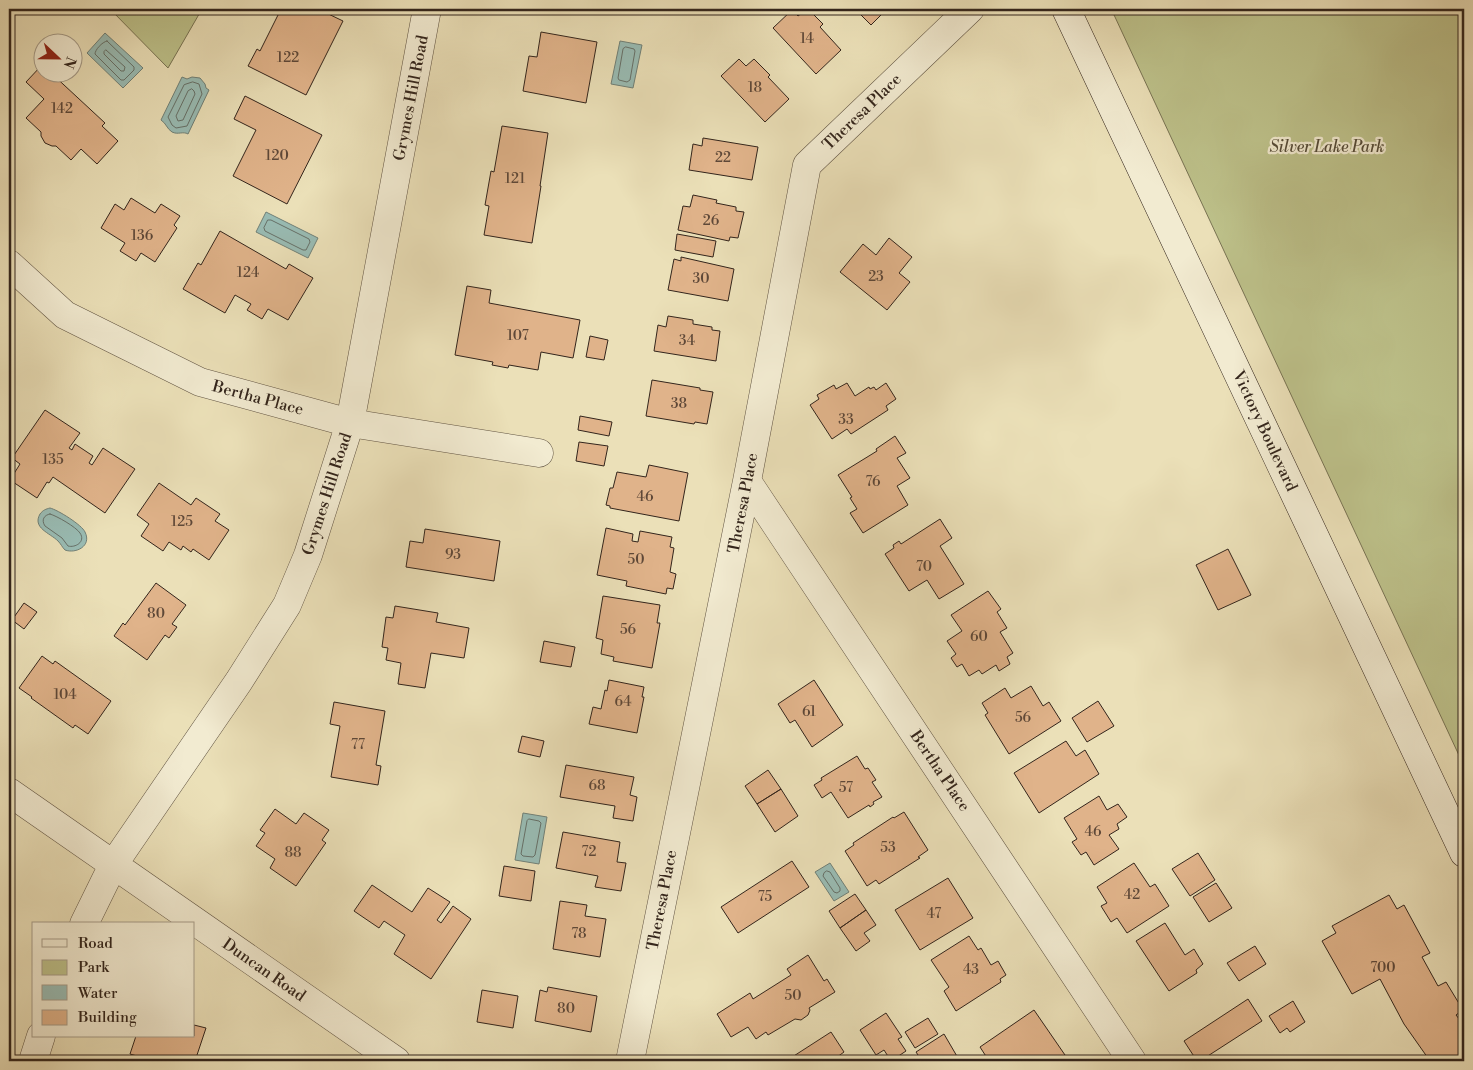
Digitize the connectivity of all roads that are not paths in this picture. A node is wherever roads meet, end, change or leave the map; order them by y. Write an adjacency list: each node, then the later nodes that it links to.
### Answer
1 (428, 9): 5 (street, Grymes Hill Road)
2 (970, 9): 7 (street, Theresa Place)
3 (1066, 9): 9 (street, Victory Boulevard)
4 (9, 264): 5 (street, Bertha Place)
5 (350, 422): 6 (street, Bertha Place); 10 (street, Grymes Hill Road)
6 (539, 453)
7 (747, 481): 15 (street, Theresa Place); 16 (street, Bertha Place)
8 (9, 792): 10 (street, Duncan Road)
9 (1464, 854)
10 (113, 865): 11 (street, Grymes Hill Road); 14 (street, Duncan Road)
11 (85, 922)
12 (40, 1038): 13 (street)
13 (33, 1061)
14 (396, 1061)
15 (630, 1061)
16 (1132, 1061)

